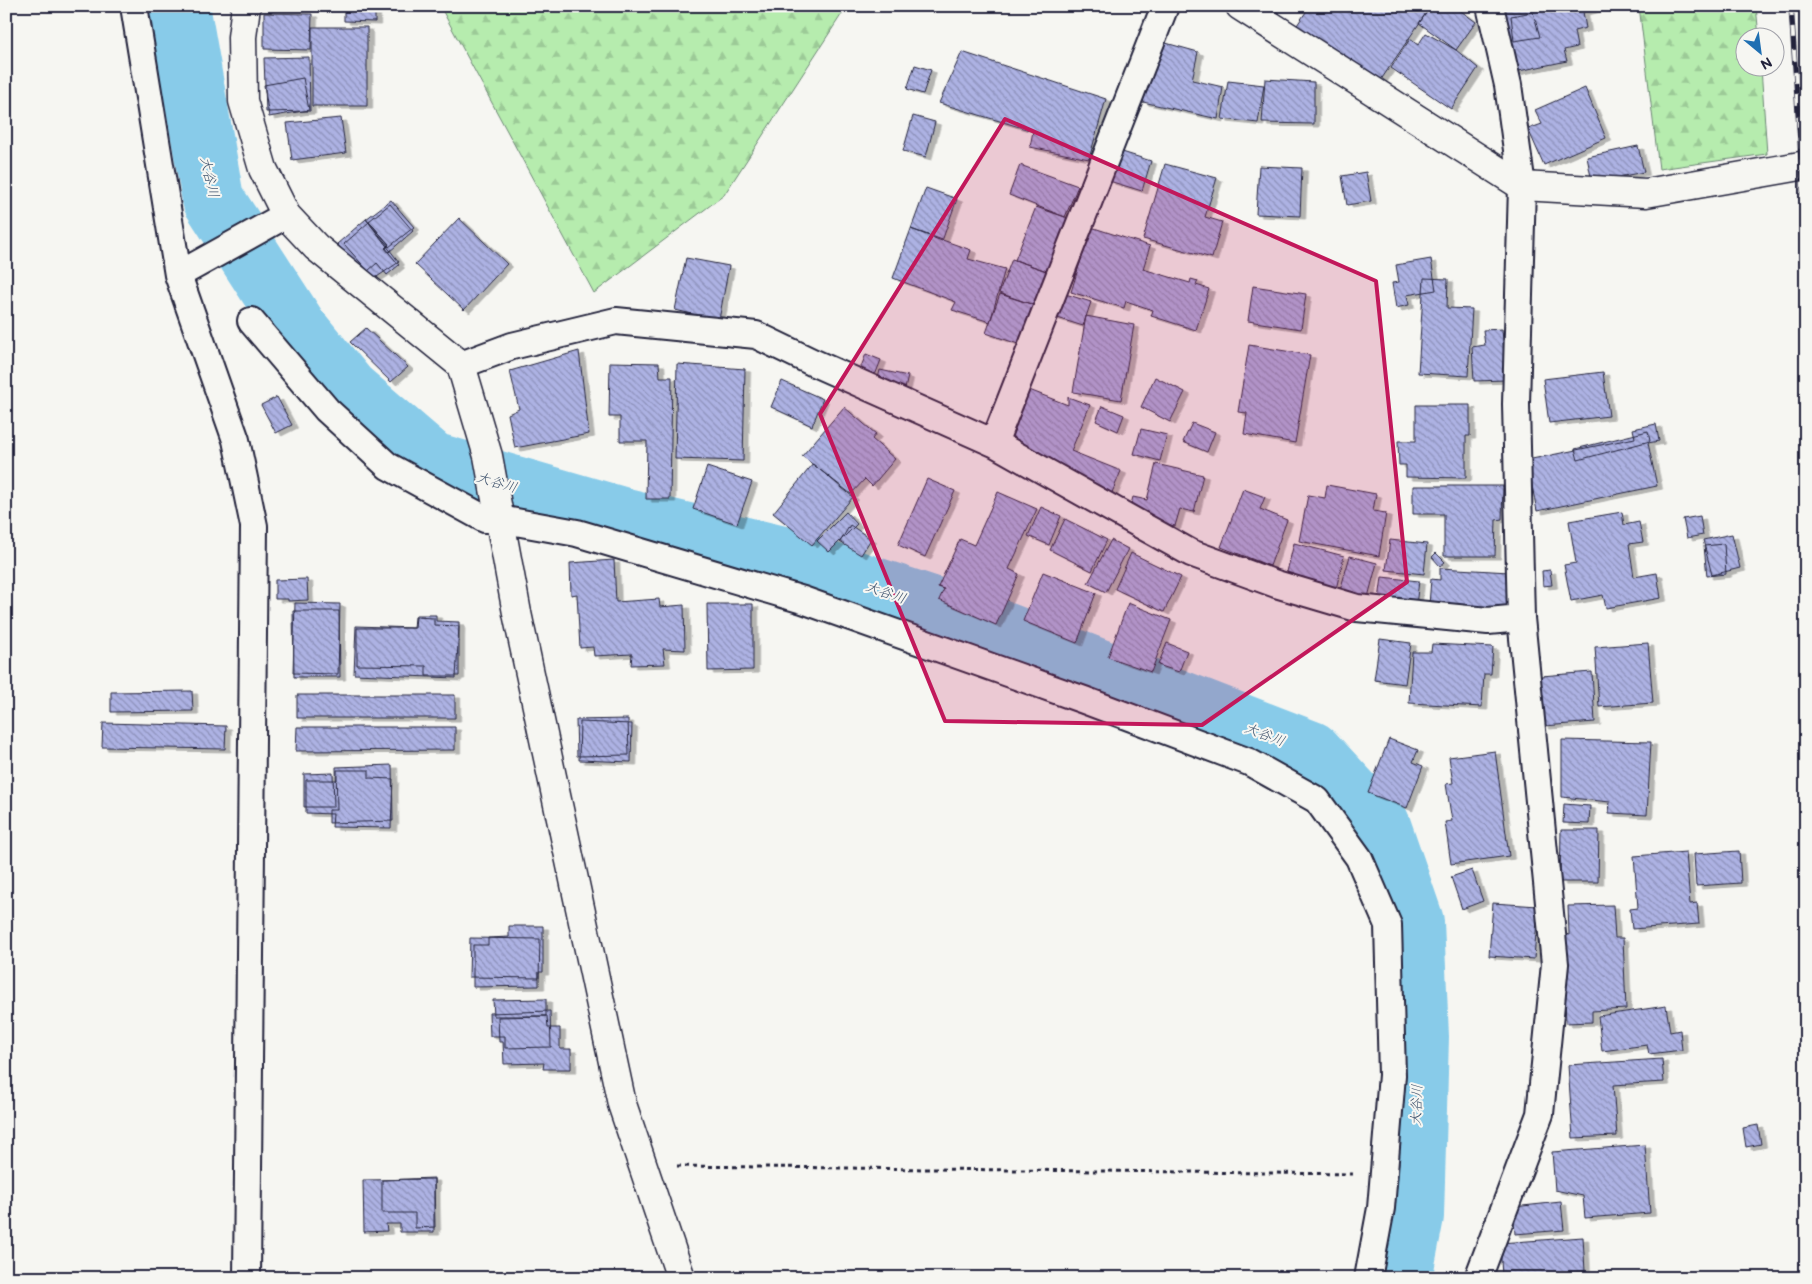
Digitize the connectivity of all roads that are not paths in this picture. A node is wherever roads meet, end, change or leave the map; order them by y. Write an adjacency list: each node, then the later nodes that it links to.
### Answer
1 (134, 6): 9 (street)
2 (246, 6): 8 (street)
3 (1165, 6): 12 (street)
4 (1240, 6): 7 (street)
5 (1490, 6): 7 (street)
6 (1806, 166): 7 (street)
7 (1522, 186): 14 (street)
8 (286, 215): 9 (street); 11 (street)
9 (186, 271): 15 (street)
10 (251, 321): 13 (street)
11 (462, 365): 12 (street); 13 (street)
12 (994, 443): 14 (street)
13 (499, 516): 16 (street); 17 (street)
14 (1521, 618): 18 (street)
15 (247, 1278)
16 (681, 1278)
17 (1368, 1278)
18 (1478, 1278)

